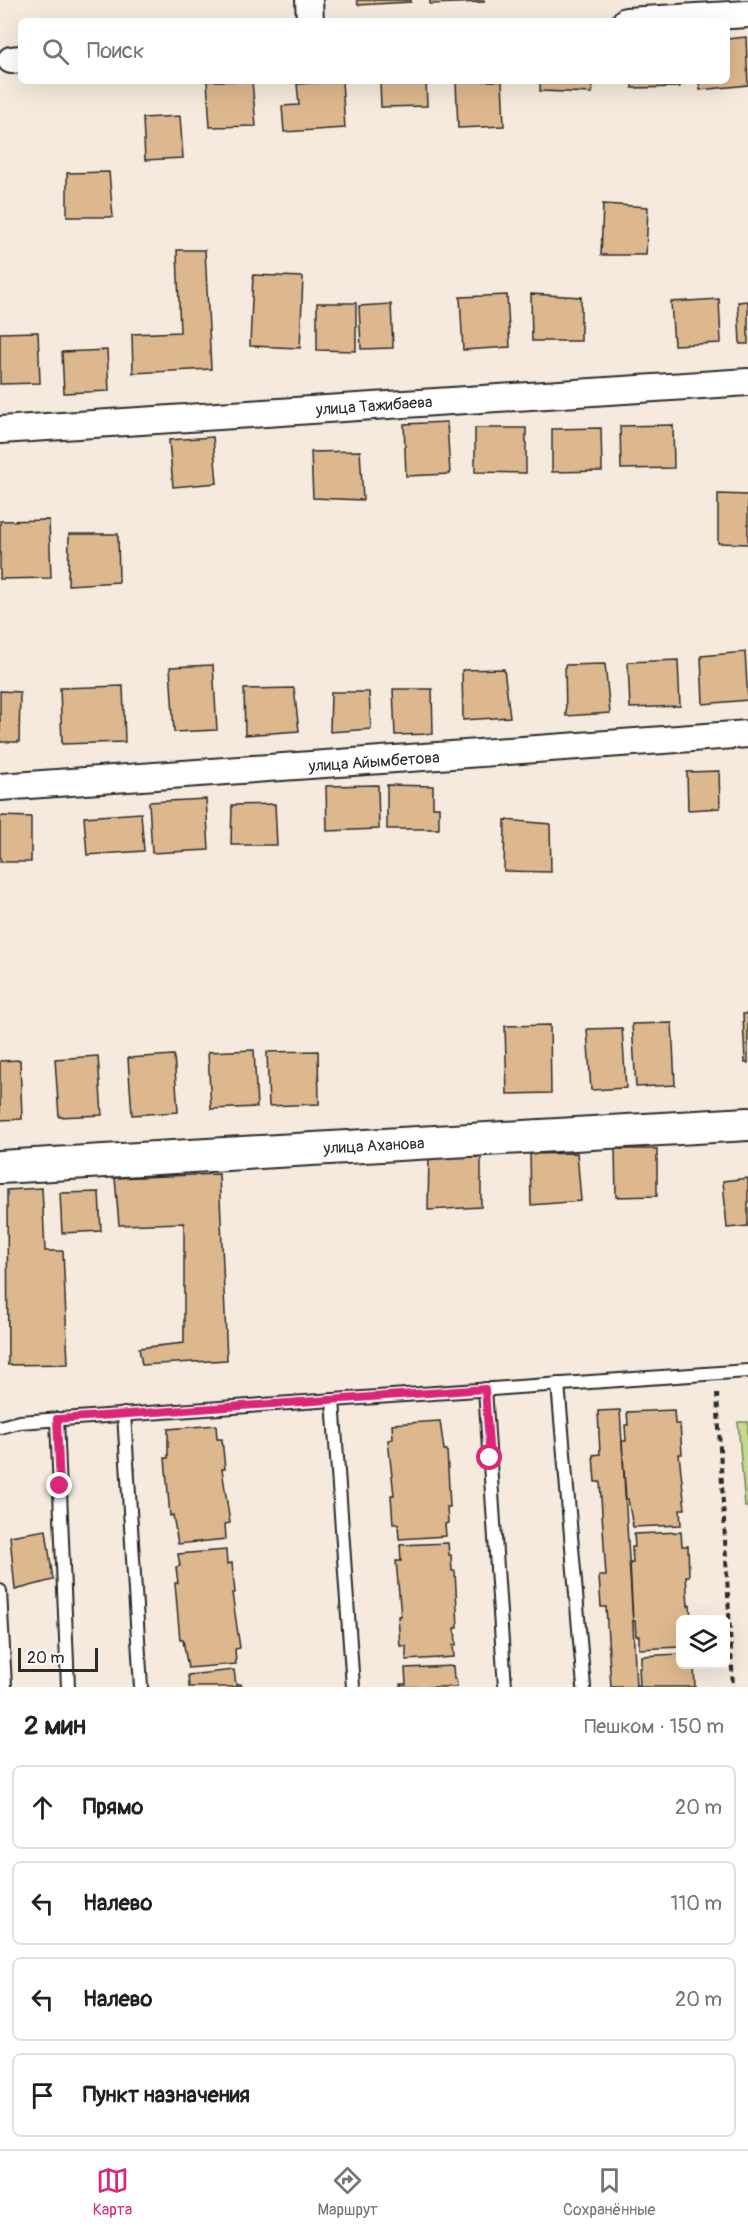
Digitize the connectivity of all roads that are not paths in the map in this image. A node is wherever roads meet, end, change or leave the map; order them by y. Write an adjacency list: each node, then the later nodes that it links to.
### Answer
1 (309, 0): 3 (street)
2 (748, 14): 4 (street)
3 (310, 18)
4 (678, 18)
5 (748, 382): 6 (street, улица Тажибаева)
6 (0, 430)
7 (748, 734): 8 (street, улица Айымбетова)
8 (0, 787)
9 (748, 1124): 10 (street, улица Аханова)
10 (0, 1167)
11 (748, 1371): 12 (lane)
12 (558, 1384): 13 (lane); 24 (lane)
13 (485, 1389): 14 (lane); 23 (lane)
14 (333, 1400): 15 (lane); 22 (lane)
15 (124, 1414): 16 (lane); 21 (lane)
16 (57, 1419): 17 (lane); 20 (lane)
17 (0, 1427)
18 (0, 1591): 19 (lane)
19 (4, 1687)
20 (68, 1687)
21 (141, 1687)
22 (353, 1687)
23 (505, 1687)
24 (584, 1687)

